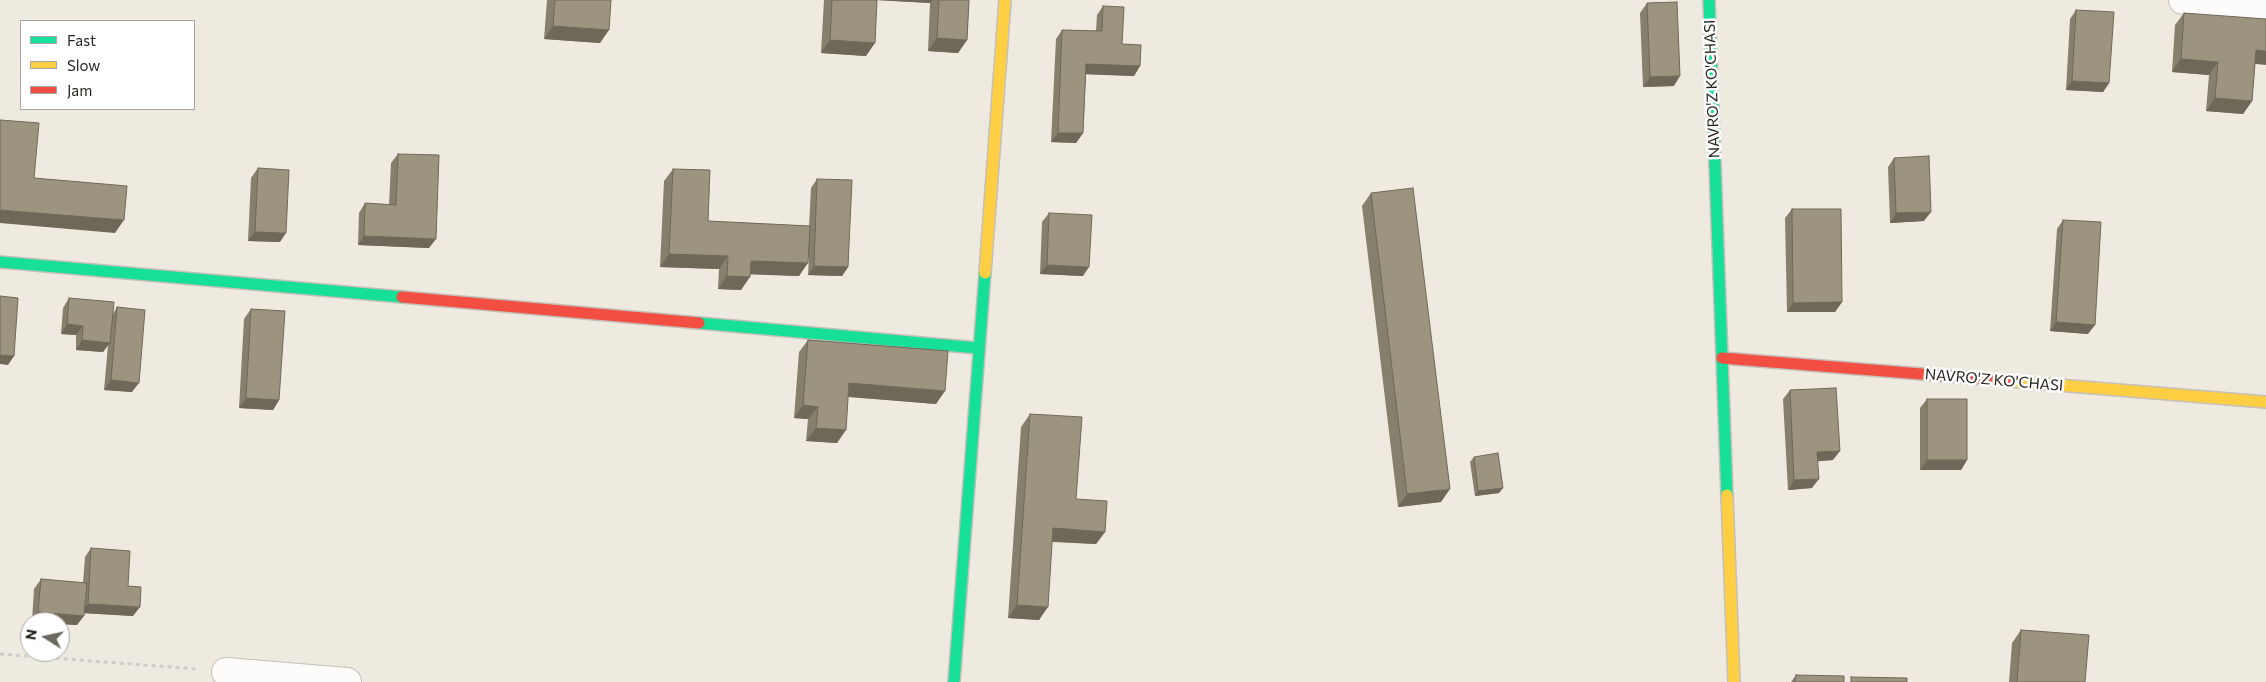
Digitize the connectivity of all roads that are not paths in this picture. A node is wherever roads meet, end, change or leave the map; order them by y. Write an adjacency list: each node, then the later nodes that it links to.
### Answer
1 (1005, 0): 6 (street)
2 (1709, 0): 7 (street, NAVRO'Z KO'CHASI)
3 (2183, 0): 4 (street)
4 (2266, 6)
5 (0, 262): 6 (street)
6 (978, 348): 11 (street)
7 (1722, 358): 8 (street, NAVRO'Z KO'CHASI); 12 (street, NAVRO'Z KO'CHASI)
8 (2266, 402)
9 (226, 672): 10 (street)
10 (347, 682)
11 (954, 682)
12 (1734, 682)

